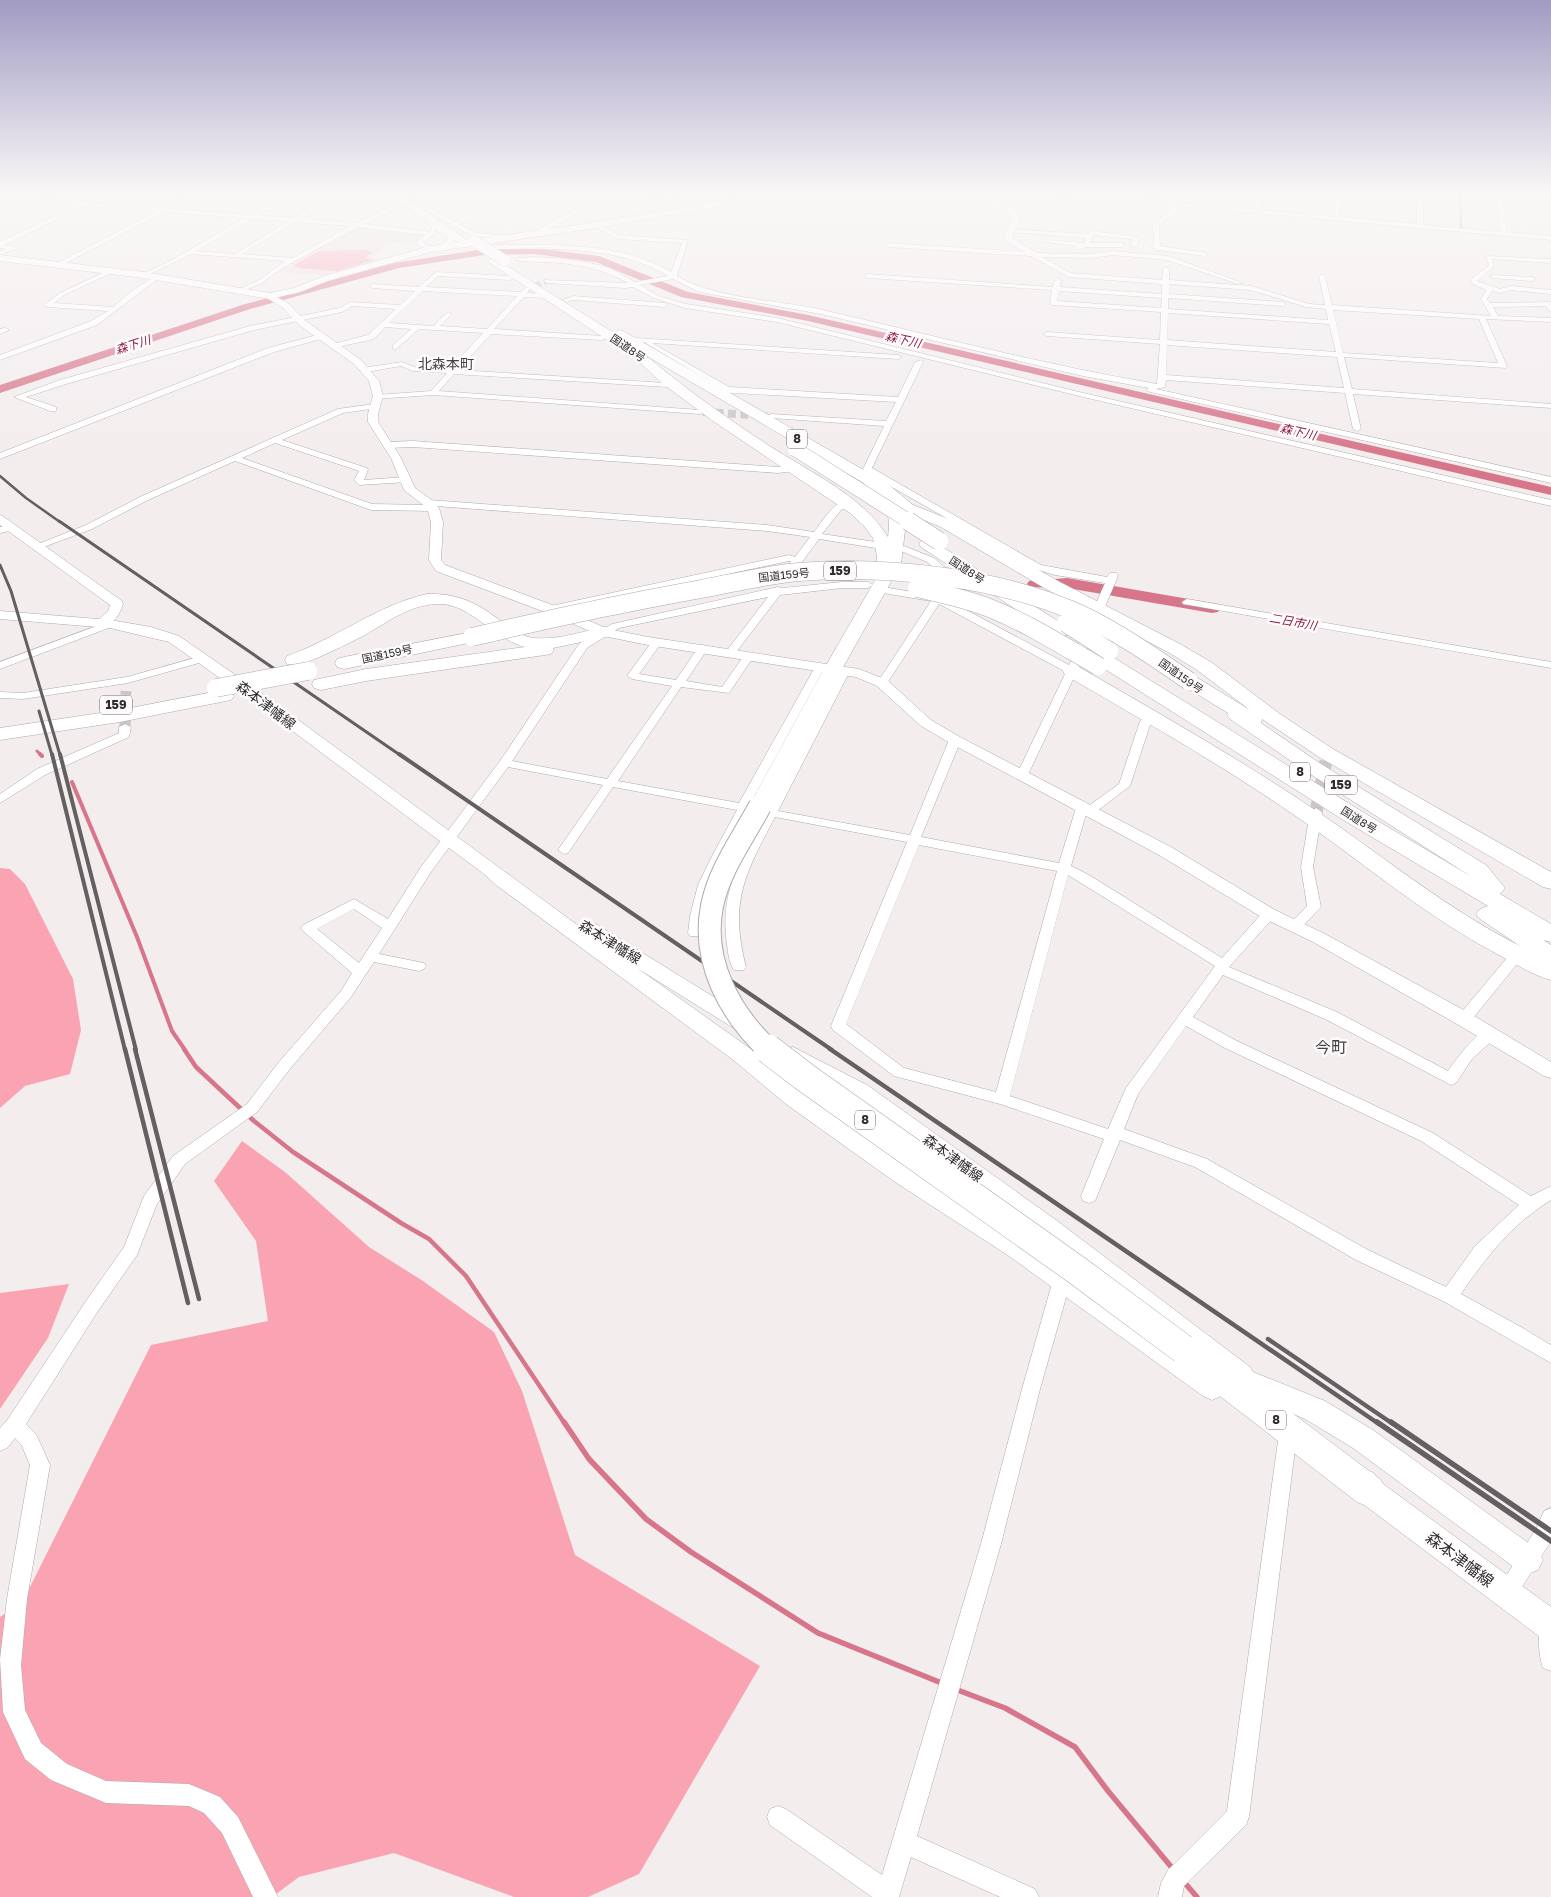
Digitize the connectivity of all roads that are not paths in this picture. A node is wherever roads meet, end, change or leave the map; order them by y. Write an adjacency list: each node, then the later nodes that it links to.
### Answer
1 (89, 282): 40 (street)
2 (149, 282): 40 (street)
3 (181, 282): 28 (main road)
4 (261, 282): 28 (street)
5 (319, 282): 32 (main road)
6 (428, 282): 25 (street)
7 (528, 282): 33 (highway, 国道8号 / 8)
8 (535, 282): 35 (highway, 国道8号 / 8)
9 (555, 282): 21 (street)
10 (630, 282): 21 (street)
11 (650, 282): 21 (street)
12 (679, 282): 69 (street)
13 (947, 282): 26 (street)
14 (1058, 282): 26 (street)
15 (1157, 282): 16 (street)
16 (1165, 282): 24 (street); 34 (street)
17 (1234, 282): 24 (street)
18 (1323, 282): 39 (street)
19 (1474, 282): 27 (street)
20 (1531, 282): 29 (street)
21 (635, 284): 69 (street)
22 (372, 286): 25 (street)
23 (527, 288): 31 (street)
24 (1252, 288): 36 (street)
25 (420, 289): 31 (street); 38 (street)
26 (1056, 289): 34 (street); 42 (street)
27 (1490, 289): 29 (street); 37 (street)
28 (241, 290): 32 (main road)
29 (1530, 290): 30 (street)
30 (1551, 292)
31 (521, 295): 33 (street); 53 (street)
32 (270, 296): 47 (street)
33 (548, 296): 57 (highway, 国道8号 / 8)
34 (1164, 296): 36 (street); 42 (street)
35 (566, 300): 50 (street); 57 (highway, 国道8号 / 8)
36 (1304, 305): 39 (street)
37 (1488, 306): 41 (street); 45 (street)
38 (401, 307): 47 (street); 49 (street)
39 (1329, 307): 44 (street); 48 (street)
40 (113, 309): 63 (street)
41 (1551, 310)
42 (1163, 311): 48 (street); 58 (street)
43 (448, 314): 52 (street)
44 (1482, 318): 45 (street); 62 (street)
45 (1496, 318): 46 (street)
46 (1550, 318)
47 (298, 320): 55 (street); 76 (street)
48 (1332, 322): 62 (street)
49 (382, 325): 51 (street); 60 (street)
50 (784, 326)
51 (416, 327): 52 (street); 61 (street)
52 (435, 328): 53 (street)
53 (487, 331): 56 (street); 66 (street)
54 (1047, 334): 58 (street)
55 (321, 336): 60 (street); 84 (street)
56 (578, 336): 57 (street); 57 (street)
57 (625, 340): 59 (street); 59 (street); 68 (highway, 8); 70 (highway, 8); 117 (highway, 国道8号 / 8)
58 (1162, 342): 62 (street); 67 (street)
59 (659, 344): 64 (street); 70 (street)
60 (336, 346): 65 (street)
61 (396, 347)
62 (1339, 354): 71 (street)
63 (0, 358)
64 (919, 362): 69 (street); 73 (street)
65 (366, 370): 66 (street); 74 (street)
66 (453, 372): 68 (street); 72 (street)
67 (1162, 377): 69 (street); 71 (street)
68 (671, 383): 78 (highway, 8)
69 (1090, 386): 89 (street); 91 (street)
70 (723, 390): 73 (street); 79 (highway, 8)
71 (1348, 390): 75 (street); 81 (street)
72 (433, 393): 74 (street); 77 (street)
73 (900, 400): 80 (street)
74 (376, 401): 82 (street); 83 (street)
75 (1551, 406)
76 (53, 409)
77 (677, 410): 78 (street); 78 (street)
78 (707, 411): 86 (highway, 8)
79 (765, 418): 80 (street); 88 (highway, 8)
80 (889, 424): 106 (street)
81 (1357, 429)
82 (274, 440): 85 (street); 87 (street)
83 (388, 445): 86 (street); 87 (street)
84 (0, 456)
85 (233, 458): 92 (street); 97 (street)
86 (794, 468): 90 (highway, 8)
87 (405, 480): 92 (street)
88 (867, 480): 101 (highway, 8); 106 (highway)
89 (1551, 480)
90 (848, 503): 95 (street); 101 (highway, 8)
91 (1551, 503)
92 (431, 506): 95 (street); 105 (street)
93 (0, 519): 94 (street)
94 (6, 529): 97 (street)
95 (816, 536): 96 (street); 99 (street)
96 (876, 545)
97 (38, 546): 109 (street)
98 (904, 549): 103 (street)
99 (797, 560): 100 (street); 102 (street)
100 (655, 586): 105 (street); 107 (street)
101 (873, 587): 102 (street); 103 (street); 120 (highway, 8)
102 (776, 592): 107 (street); 114 (street)
103 (937, 600): 121 (street); 125 (street)
104 (1187, 602): 118 (street)
105 (550, 609): 110 (street)
106 (1097, 609): 121 (street); 148 (highway)
107 (676, 613): 110 (street)
108 (0, 615): 109 (main road, 森本津幡線)
109 (106, 623): 116 (main road, 森本津幡線); 119 (street)
110 (604, 632): 112 (street); 122 (highway, 159); 122 (highway, 159); 135 (street)
111 (473, 640): 117 (highway, 国道159号 / 159, bridge); 122 (highway, 国道159号 / 159); 123 (highway, 国道159号 / 159, bridge)
112 (657, 642): 113 (street); 124 (street)
113 (703, 648): 114 (street); 124 (street)
114 (730, 653): 115 (street)
115 (750, 656): 120 (street); 124 (street)
116 (202, 659): 127 (street); 143 (main road, 森本津幡線)
117 (1104, 659): 134 (highway, 国道159号 / 159); 149 (highway, 国道8号 / 8)
118 (1551, 665)
119 (0, 666)
120 (833, 669): 125 (street); 140 (highway, 8); 140 (street); 140 (street)
121 (1072, 671): 128 (highway); 137 (street)
122 (309, 673): 126 (highway, 159); 126 (highway, 159)
123 (1188, 681): 148 (highway); 149 (highway, 国道159号 / 159)
124 (679, 683): 138 (street)
125 (882, 683): 133 (street)
126 (220, 692): 129 (highway, 159); 130 (highway, 159)
127 (0, 695)
128 (1151, 716): 141 (street); 142 (highway)
129 (123, 721): 131 (highway, 159); 132 (highway, 159); 139 (street)
130 (8, 722)
131 (0, 734)
132 (0, 740)
133 (955, 740): 137 (street); 144 (street)
134 (1238, 745): 136 (highway, 国道8号 / 8)
135 (505, 762): 138 (street); 143 (street)
136 (1267, 763): 155 (highway, 国道8号 / 8); 157 (highway, 8)
137 (1022, 776): 141 (street)
138 (610, 783): 140 (street); 145 (street)
139 (0, 798)
140 (758, 809): 144 (street); 152 (street); 152 (street); 184 (highway, 8, bridge)
141 (1085, 810): 146 (street); 150 (street)
142 (1316, 816): 153 (street); 156 (highway)
143 (449, 840): 147 (main road, 森本津幡線); 154 (street)
144 (913, 840): 146 (street); 170 (street)
145 (564, 850)
146 (1064, 868): 161 (street); 170 (street)
147 (499, 876): 166 (main road, 森本津幡線); 168 (main road, 森本津幡線)
148 (1551, 882)
149 (1494, 888): 151 (highway, 国道8号 / 8)
150 (1269, 914): 153 (street); 161 (street)
151 (1551, 920)
152 (731, 922): 160 (street)
153 (1295, 926): 165 (street)
154 (390, 927): 158 (street); 162 (street)
155 (1551, 934)
156 (1517, 955): 163 (highway); 165 (street)
157 (1551, 956)
158 (370, 958): 159 (street); 162 (street)
159 (418, 966)
160 (738, 967)
161 (1222, 967): 164 (street); 167 (street)
162 (360, 972): 181 (street)
163 (1551, 972)
164 (1183, 1018): 171 (street); 176 (street)
165 (1464, 1019): 167 (street)
166 (752, 1030): 168 (street); 172 (main road, 森本津幡線)
167 (1490, 1034): 169 (street)
168 (740, 1053): 173 (main road, 森本津幡線)
169 (1551, 1071)
170 (1002, 1098): 171 (street)
171 (1114, 1134): 175 (street); 178 (street)
172 (921, 1135): 173 (street); 180 (main road, 森本津幡線)
173 (903, 1175): 177 (main road, 森本津幡線)
174 (1551, 1192): 176 (street)
175 (1089, 1196)
176 (1530, 1204): 178 (street)
177 (1062, 1280): 182 (main road, 森本津幡線); 191 (street)
178 (1449, 1296): 179 (street)
179 (1551, 1355)
180 (1251, 1384): 184 (main road, 森本津幡線); 186 (main road)
181 (15, 1425): 183 (street); 194 (street)
182 (1287, 1441): 184 (main road, 森本津幡線); 192 (street)
183 (0, 1442)
184 (1369, 1491): 187 (main road, 森本津幡線)
185 (1551, 1518): 186 (street)
186 (1528, 1560): 187 (street)
187 (1506, 1594): 188 (main road, 森本津幡線)
188 (1551, 1626): 189 (street)
189 (1551, 1660)
190 (778, 1817): 193 (street)
191 (904, 1842): 193 (street); 195 (street)
192 (1177, 1882)
193 (888, 1895)
194 (266, 1897)
195 (1027, 1897)

